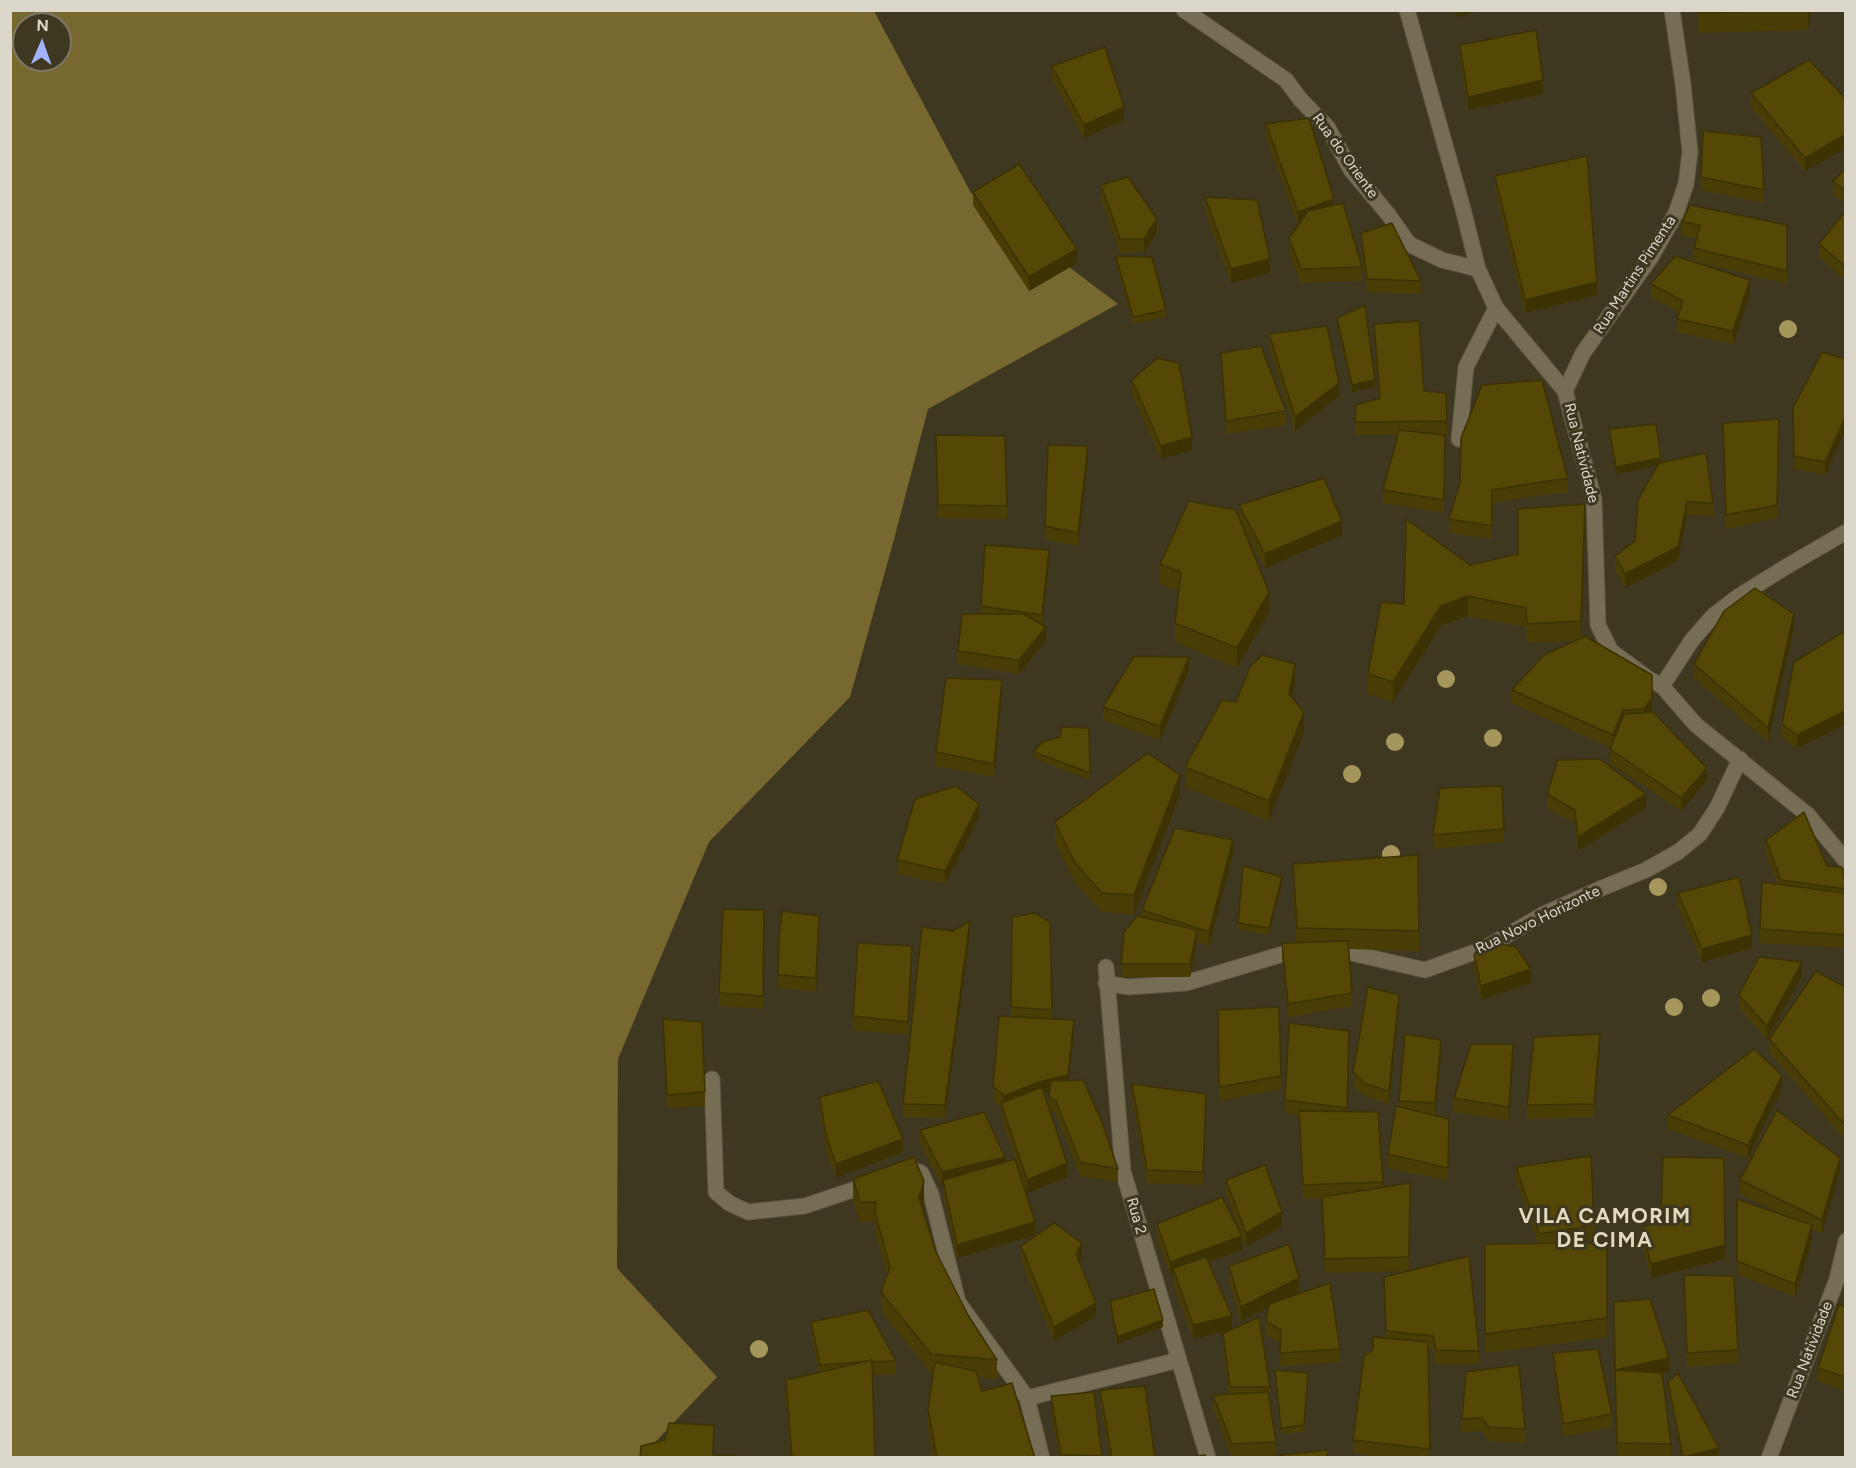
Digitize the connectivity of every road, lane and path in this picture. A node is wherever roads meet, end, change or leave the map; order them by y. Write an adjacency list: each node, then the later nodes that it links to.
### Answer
1 (1184, 10): 4 (street, Rua do Oriente)
2 (1407, 10): 4 (street, Rua Natividade)
3 (1672, 10): 6 (street, Rua Martins Pimenta)
4 (1478, 269): 5 (street, Rua Natividade)
5 (1496, 308): 6 (street, Rua Natividade); 7 (street)
6 (1565, 391): 9 (street, Rua Natividade)
7 (1459, 439)
8 (1845, 532): 9 (street)
9 (1662, 686): 10 (street, Rua Natividade)
10 (1740, 759): 11 (street, Rua Natividade); 13 (street, Rua Novo Horizonte)
11 (1845, 861)
12 (1106, 967): 13 (street, Rua 2)
13 (1106, 983): 17 (street, Rua 2)
14 (712, 1079): 18 (street)
15 (1845, 1241): 16 (street, Rua Natividade)
16 (1841, 1282): 21 (street, Rua Natividade)
17 (1179, 1360): 18 (street); 20 (street, Rua 2)
18 (1027, 1398): 19 (street)
19 (1042, 1458)
20 (1208, 1458)
21 (1769, 1458)

